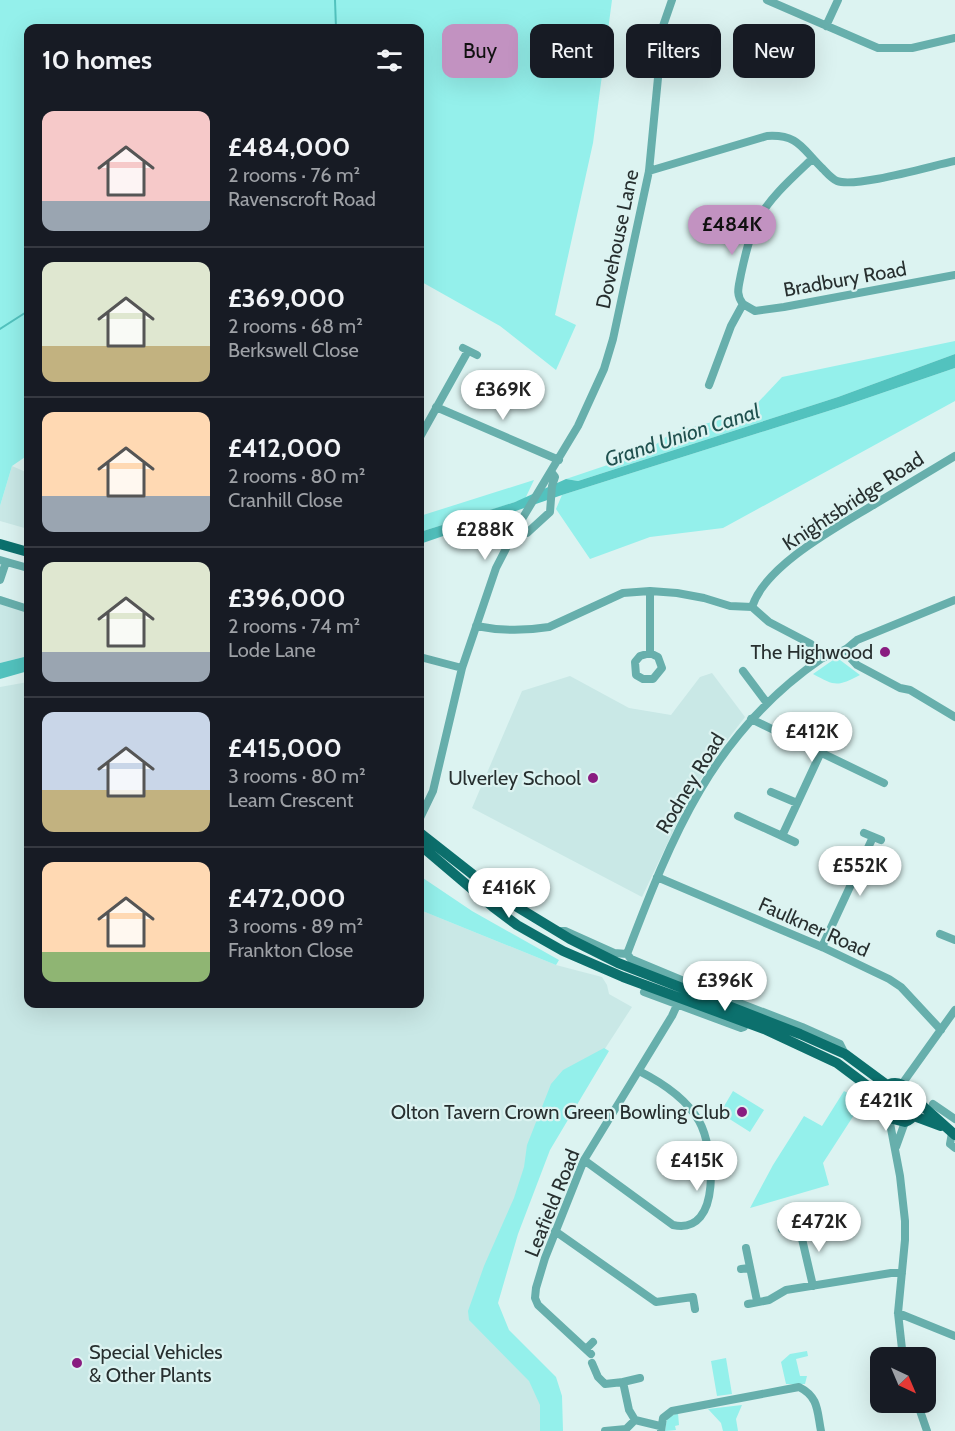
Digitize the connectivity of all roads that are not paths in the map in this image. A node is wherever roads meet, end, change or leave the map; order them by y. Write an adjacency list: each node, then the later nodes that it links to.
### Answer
1 (672, 0): 8 (street, Dovehouse Lane)
2 (767, 0): 4 (street)
3 (838, 0): 4 (street)
4 (826, 26): 5 (street)
5 (955, 38)
6 (812, 159): 7 (street); 8 (street); 10 (street)
7 (955, 161)
8 (649, 171): 16 (street, Dovehouse Lane)
9 (955, 275): 10 (street, Bradbury Road)
10 (743, 304): 12 (street)
11 (469, 352): 13 (street)
12 (709, 385)
13 (436, 407): 14 (street); 16 (street)
14 (424, 430)
15 (955, 456): 29 (street, Knightsbridge Road)
16 (559, 460): 17 (street, Dovehouse Lane)
17 (552, 472): 18 (street, Dovehouse Lane); 18 (street)
18 (516, 529): 31 (street, Dovehouse Lane)
19 (0, 544): 20 (main road)
20 (24, 550)
21 (24, 555): 23 (street)
22 (3, 561): 23 (street); 25 (street)
23 (18, 566): 24 (street)
24 (24, 567)
25 (0, 580)
26 (650, 591): 29 (street); 31 (street); 33 (street)
27 (0, 600): 30 (street)
28 (955, 600): 32 (street)
29 (752, 607): 35 (street)
30 (24, 608)
31 (476, 626): 36 (street, Dovehouse Lane)
32 (844, 651): 35 (street); 39 (street)
33 (650, 653)
34 (424, 658): 36 (street)
35 (823, 658): 38 (street, Rodney Road)
36 (462, 668): 45 (street, Dovehouse Lane)
37 (742, 671): 38 (street)
38 (767, 703): 40 (street, Rodney Road)
39 (955, 717)
40 (752, 719): 41 (street); 52 (street, Rodney Road)
41 (821, 752): 42 (street); 44 (street)
42 (884, 783)
43 (771, 792): 44 (street)
44 (796, 803): 49 (street)
45 (424, 810)
46 (738, 816): 49 (street)
47 (864, 833): 56 (street)
48 (424, 835): 53 (main road)
49 (782, 836): 50 (street)
50 (795, 842)
51 (424, 848): 59 (main road)
52 (657, 876): 56 (street, Faulkner Road); 57 (street, Rodney Road)
53 (558, 932): 57 (street); 59 (main road)
54 (940, 934): 55 (street)
55 (955, 940)
56 (822, 947): 61 (street, Faulkner Road)
57 (627, 954): 62 (street)
58 (644, 992): 59 (street)
59 (680, 998): 62 (main road); 63 (street, Leafield Road); 66 (main road)
60 (955, 1010): 61 (street)
61 (941, 1030): 64 (street)
62 (845, 1054): 65 (main road)
63 (639, 1071): 75 (street, Leafield Road); 75 (street)
64 (902, 1084): 65 (main road); 67 (main road)
65 (887, 1085): 66 (main road)
66 (879, 1100): 69 (main road)
67 (917, 1101): 70 (main road); 72 (main road)
68 (933, 1104): 71 (street)
69 (888, 1118): 70 (main road); 74 (street)
70 (910, 1119): 72 (main road); 74 (street)
71 (955, 1119)
72 (951, 1132): 73 (street)
73 (955, 1148)
74 (895, 1151): 81 (street)
75 (584, 1160): 79 (street, Leafield Road)
76 (810, 1224): 77 (street)
77 (799, 1226): 78 (street); 82 (street)
78 (782, 1229)
79 (555, 1231): 85 (street); 90 (street, Leafield Road)
80 (746, 1248): 83 (street)
81 (902, 1273): 82 (street); 86 (street)
82 (813, 1286): 83 (street)
83 (757, 1301): 84 (street)
84 (748, 1304)
85 (695, 1309)
86 (898, 1313): 87 (street); 89 (street)
87 (955, 1336)
88 (593, 1342): 90 (street)
89 (902, 1347)
90 (590, 1355): 92 (street)
91 (640, 1378): 92 (street)
92 (622, 1382): 94 (street)
93 (921, 1413): 98 (street)
94 (635, 1420): 95 (street); 96 (street)
95 (660, 1428): 97 (street)
96 (606, 1431)
97 (821, 1431)
98 (927, 1431)

